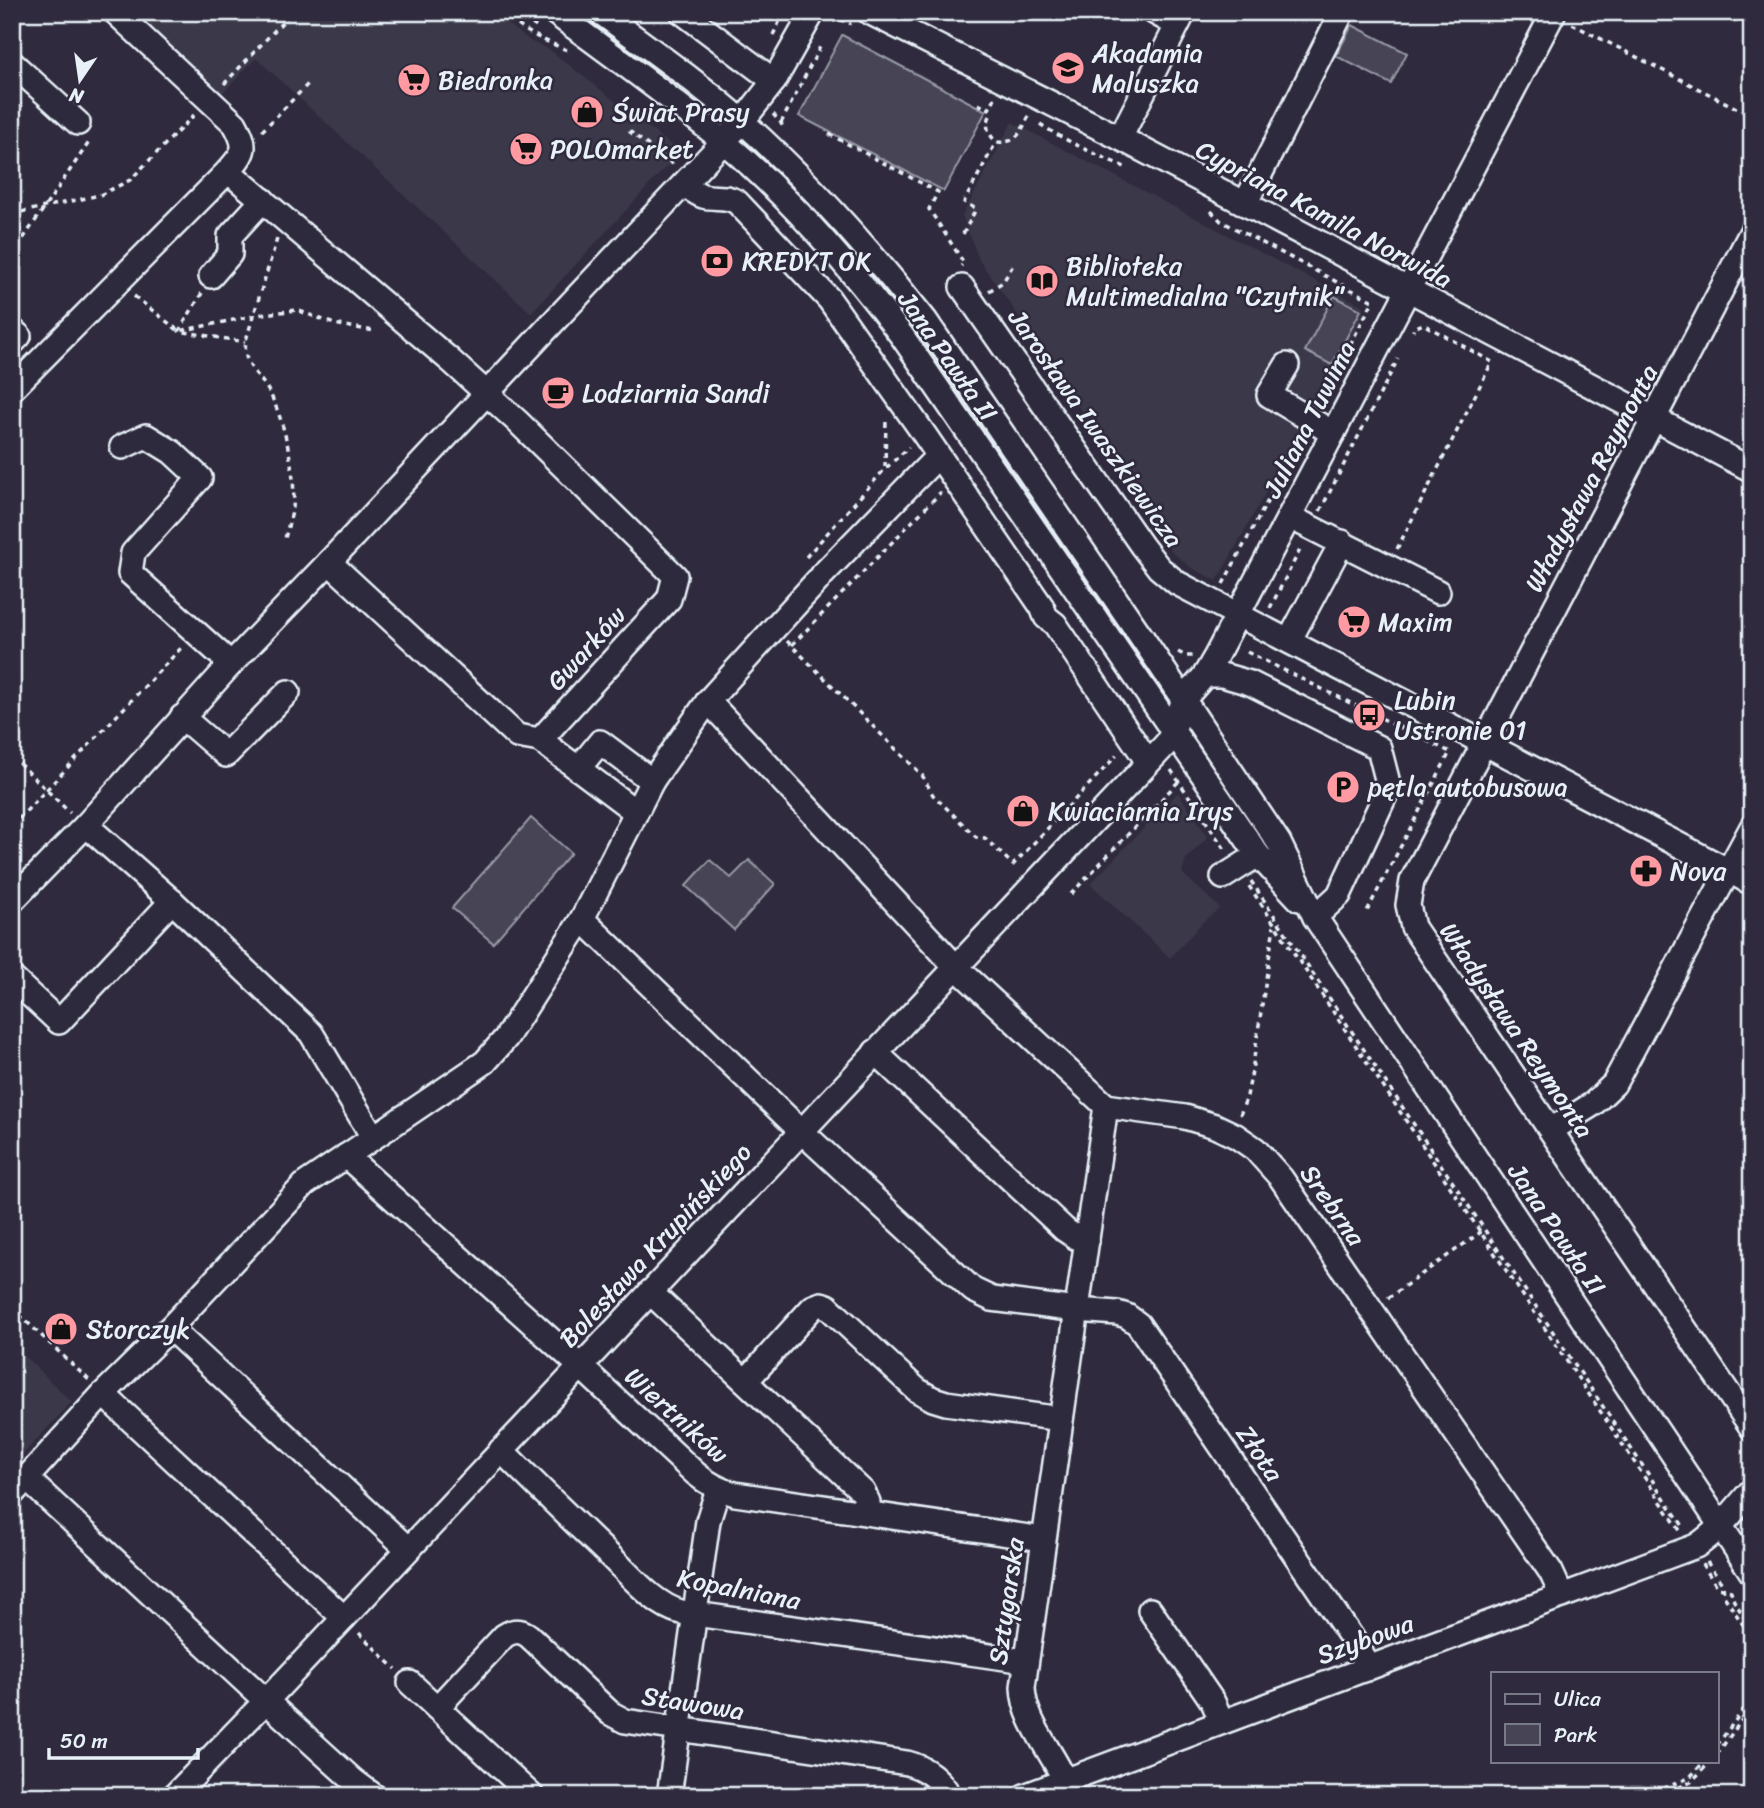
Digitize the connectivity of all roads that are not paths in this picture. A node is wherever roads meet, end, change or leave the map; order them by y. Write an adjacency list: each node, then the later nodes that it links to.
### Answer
1 (115, 12): 17 (street)
2 (554, 12): 16 (street, Jana Pawła II)
3 (600, 12): 13 (street, Jana Pawła II)
4 (682, 12): 12 (street)
5 (813, 12): 12 (street)
6 (1154, 12): 10 (street)
7 (1342, 12): 20 (street)
8 (1553, 13): 24 (street, Juliana Tuwima)
9 (860, 19): 15 (street, Cypriana Kamila Norwida)
10 (1180, 19): 15 (street)
11 (12, 63): 14 (street)
12 (774, 81): 13 (street)
13 (742, 122): 16 (street); 44 (street, Jana Pawła II)
14 (85, 131)
15 (1120, 138): 20 (street, Cypriana Kamila Norwida)
16 (724, 141): 18 (street); 47 (street, Jana Pawła II)
17 (228, 171): 19 (street); 28 (street)
18 (680, 175): 29 (street); 50 (street)
19 (263, 200): 22 (street); 29 (street)
20 (1245, 204): 24 (street, Cypriana Kamila Norwida)
21 (1751, 234): 30 (street, Władysława Reymonta)
22 (211, 276)
23 (962, 287): 39 (street, Jarosława Iwaszkiewicza)
24 (1408, 289): 30 (street, Cypriana Kamila Norwida); 31 (street, Juliana Tuwima)
25 (12, 330): 26 (street)
26 (12, 343)
27 (1287, 365): 31 (street)
28 (12, 389)
29 (486, 393): 37 (street); 48 (street, Gwarków)
30 (1653, 418): 34 (street, Cypriana Kamila Norwida); 49 (street, Władysława Reymonta)
31 (1333, 433): 35 (street, Juliana Tuwima)
32 (122, 447): 41 (street)
33 (934, 460): 45 (street)
34 (1752, 470)
35 (1290, 517): 36 (street); 39 (street, Juliana Tuwima)
36 (1342, 542): 38 (street); 40 (street)
37 (329, 562): 41 (street); 48 (street)
38 (1438, 592)
39 (1237, 615): 40 (street, Jarosława Iwaszkiewicza); 42 (street, Juliana Tuwima)
40 (1289, 641): 49 (street, Jarosława Iwaszkiewicza)
41 (231, 664): 46 (street)
42 (1205, 675): 44 (street, Juliana Tuwima); 60 (street)
43 (288, 692): 46 (street)
44 (1184, 699): 47 (street); 60 (street, Jana Pawła II)
45 (708, 701): 52 (street); 62 (street)
46 (182, 716): 54 (street)
47 (1173, 731): 50 (street, Bolesława Krupińskiego); 60 (street, Jana Pawła II)
48 (540, 740): 51 (street)
49 (1484, 743): 56 (street, Jarosława Iwaszkiewicza); 67 (street, Władysława Reymonta)
50 (1158, 757): 62 (street, Bolesława Krupińskiego)
51 (578, 769): 52 (street); 53 (street)
52 (652, 781): 53 (street)
53 (636, 812): 61 (street)
54 (85, 825): 58 (street); 59 (street)
55 (1752, 827): 56 (street)
56 (1729, 870): 57 (street, Jarosława Iwaszkiewicza); 67 (street)
57 (1752, 883)
58 (12, 901)
59 (172, 901): 63 (street); 68 (street)
60 (1315, 916): 84 (street, Jana Pawła II)
61 (582, 919): 66 (street); 68 (street)
62 (956, 967): 64 (street, Bolesława Krupińskiego); 65 (street)
63 (12, 978)
64 (875, 1052): 66 (street, Bolesława Krupińskiego); 70 (street)
65 (1106, 1106): 70 (street, Sztygarska); 88 (street, Srebrna)
66 (801, 1130): 71 (street, Bolesława Krupińskiego); 72 (street)
67 (1551, 1130): 78 (street, Władysława Reymonta)
68 (373, 1137): 69 (street)
69 (346, 1156): 73 (street); 74 (street, Wiertników)
70 (1087, 1241): 72 (street, Sztygarska)
71 (650, 1292): 74 (street, Bolesława Krupińskiego); 75 (street)
72 (1077, 1310): 77 (street, Sztygarska); 93 (street, Złota)
73 (170, 1328): 76 (street); 86 (street)
74 (580, 1366): 79 (street, Bolesława Krupińskiego); 81 (street, Wiertników)
75 (746, 1381): 77 (street); 83 (street)
76 (103, 1394): 80 (street); 91 (street)
77 (1061, 1419): 85 (street, Sztygarska)
78 (1752, 1428)
79 (501, 1450): 86 (street, Bolesława Krupińskiego); 90 (street, Kopalniana)
80 (19, 1486): 95 (street)
81 (718, 1489): 83 (street, Wiertników); 90 (street)
82 (1752, 1490): 84 (street, Szybowa)
83 (867, 1513): 85 (street, Wiertników)
84 (1720, 1526): 87 (street, Jana Pawła II); 88 (street, Szybowa)
85 (1043, 1539): 92 (street, Sztygarska)
86 (408, 1549): 91 (street, Bolesława Krupińskiego)
87 (1752, 1573)
88 (1562, 1597): 93 (street, Szybowa)
89 (1150, 1610): 97 (street)
90 (694, 1614): 92 (street, Kopalniana); 98 (street)
91 (344, 1618): 95 (street, Bolesława Krupińskiego)
92 (1026, 1661): 99 (street, Sztygarska)
93 (1366, 1669): 97 (street, Szybowa)
94 (410, 1683): 96 (street)
95 (266, 1701): 100 (street, Bolesława Krupińskiego); 101 (street)
96 (437, 1708): 98 (street, Stawowa); 102 (street)
97 (1222, 1722): 99 (street, Szybowa)
98 (678, 1730): 103 (street); 104 (street, Stawowa)
99 (1065, 1781): 105 (street, Szybowa)
100 (174, 1796)
101 (374, 1796)
102 (532, 1796)
103 (669, 1796)
104 (950, 1796)
105 (1024, 1796)

